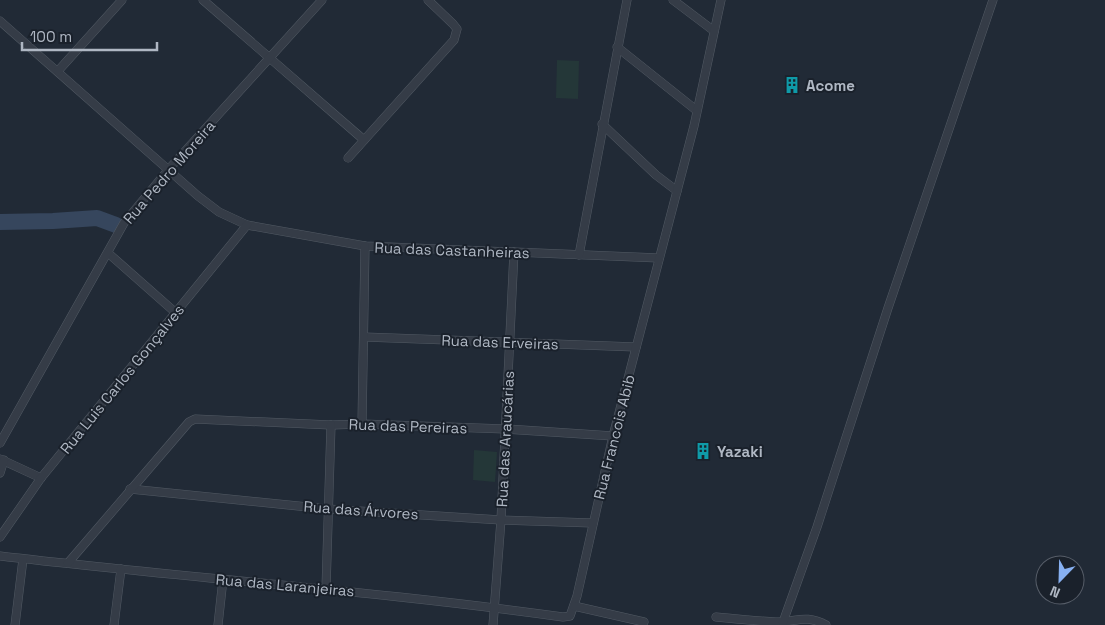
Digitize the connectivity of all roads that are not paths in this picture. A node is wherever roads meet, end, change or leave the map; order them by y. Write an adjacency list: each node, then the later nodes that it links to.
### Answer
1 (122, 0): 13 (street)
2 (203, 0): 12 (street)
3 (322, 0): 12 (street, Rua Pedro Moreira)
4 (428, 0): 16 (street)
5 (627, 0): 11 (street)
6 (673, 0): 10 (street)
7 (721, 0): 10 (street, Rua Francois Abib)
8 (993, 0): 54 (street)
9 (0, 21): 13 (street, Rua das Castanheiras)
10 (714, 31): 14 (street, Rua Francois Abib)
11 (617, 47): 14 (street); 15 (street)
12 (270, 58): 16 (street); 18 (street, Rua Pedro Moreira)
13 (58, 71): 18 (street, Rua das Castanheiras)
14 (696, 110): 19 (street, Rua Francois Abib)
15 (602, 124): 19 (street); 24 (street)
16 (364, 140): 17 (street)
17 (348, 158)
18 (168, 170): 20 (street, Rua das Castanheiras); 23 (street, Rua Pedro Moreira)
19 (677, 191): 25 (street, Rua Francois Abib)
20 (247, 225): 21 (street, Rua das Castanheiras); 26 (street, Rua Luis Carlos Gonçalves)
21 (365, 246): 22 (street, Rua das Castanheiras); 27 (street)
22 (514, 252): 24 (street, Rua das Castanheiras); 28 (street, Rua das Araucárias)
23 (108, 253): 26 (street); 34 (street, Rua Pedro Moreira)
24 (579, 255): 25 (street, Rua das Castanheiras)
25 (659, 258): 29 (street, Rua Francois Abib)
26 (176, 312): 37 (street, Rua Luis Carlos Gonçalves)
27 (364, 337): 28 (street, Rua das Erveiras); 30 (street)
28 (510, 342): 29 (street, Rua das Erveiras); 32 (street, Rua das Araucárias)
29 (636, 347): 33 (street, Rua Francois Abib)
30 (362, 424): 31 (street, Rua das Pereiras); 32 (street, Rua das Pereiras)
31 (331, 425): 38 (street, Rua das Pereiras); 39 (street)
32 (506, 429): 33 (street, Rua das Pereiras); 40 (street, Rua das Araucárias)
33 (613, 436): 41 (street, Rua Francois Abib)
34 (0, 443)
35 (2, 459): 36 (street); 37 (street)
36 (0, 473)
37 (41, 478): 42 (street, Rua Luis Carlos Gonçalves)
38 (130, 489): 39 (street, Rua das Árvores); 45 (street)
39 (328, 508): 40 (street, Rua das Árvores); 48 (street)
40 (501, 520): 41 (street, Rua das Árvores); 50 (street, Rua das Araucárias)
41 (593, 523): 49 (street, Rua Francois Abib)
42 (0, 536)
43 (0, 556): 44 (street, Rua das Laranjeiras)
44 (23, 558): 45 (street, Rua das Laranjeiras); 56 (street)
45 (68, 563): 46 (street, Rua das Laranjeiras)
46 (120, 569): 47 (street, Rua das Laranjeiras); 57 (street)
47 (223, 579): 48 (street, Rua das Laranjeiras); 58 (street)
48 (326, 589): 50 (street, Rua das Laranjeiras)
49 (574, 606): 51 (street, Rua Francois Abib); 53 (street)
50 (495, 608): 51 (street, Rua das Laranjeiras); 59 (street, Rua das Araucárias)
51 (570, 616)
52 (716, 617): 54 (street)
53 (644, 622)
54 (783, 622): 55 (street)
55 (810, 622): 60 (street)
56 (15, 625)
57 (114, 625)
58 (218, 625)
59 (493, 625)
60 (826, 625)

